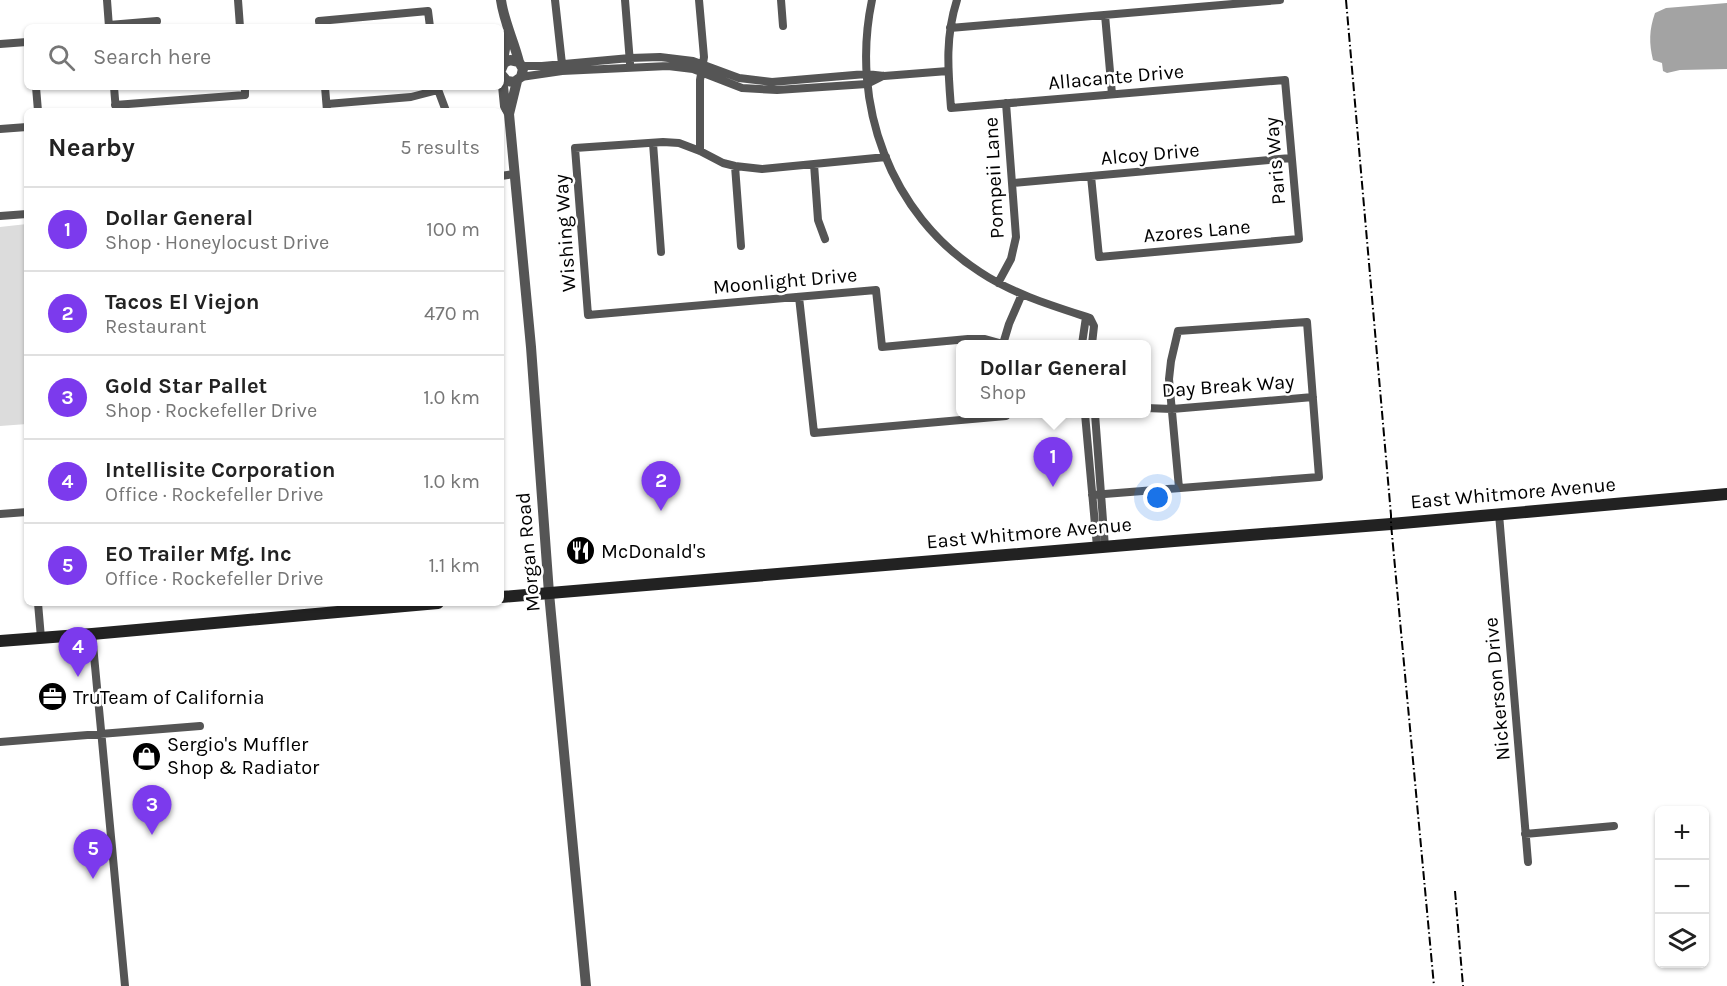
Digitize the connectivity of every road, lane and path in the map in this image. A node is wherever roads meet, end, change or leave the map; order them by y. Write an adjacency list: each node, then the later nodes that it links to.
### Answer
1 (107, 0): 13 (street)
2 (238, 0): 15 (street)
3 (501, 0): 20 (street, Morgan Road)
4 (555, 0): 25 (street)
5 (625, 0): 24 (street)
6 (699, 0): 27 (street)
7 (781, 0): 18 (street)
8 (872, 0): 31 (street)
9 (957, 0): 19 (street)
10 (1280, 0): 11 (street)
11 (1105, 15): 19 (street); 42 (street)
12 (157, 21): 14 (street)
13 (109, 24)
14 (128, 24)
15 (240, 24)
16 (319, 24): 17 (street)
17 (430, 24)
18 (783, 26)
19 (950, 27): 28 (street)
20 (508, 32): 23 (street, Morgan Road); 29 (street, Morgan Road)
21 (24, 42): 22 (street)
22 (0, 44)
23 (504, 58)
24 (630, 62): 25 (street); 27 (street); 29 (street)
25 (562, 64): 29 (street)
26 (504, 68): 29 (street)
27 (702, 69): 31 (street); 34 (street); 52 (street)
28 (948, 71): 32 (street); 43 (street, Allacante Drive)
29 (520, 72): 30 (street); 48 (street, Morgan Road)
30 (504, 74)
31 (866, 74): 32 (street); 34 (street)
32 (884, 76): 34 (street)
33 (1285, 80): 42 (street, Allacante Drive); 54 (street, Paris Way)
34 (867, 84): 53 (street)
35 (36, 90): 44 (street)
36 (114, 90): 45 (street)
37 (325, 90): 46 (street)
38 (434, 90): 46 (street)
39 (437, 90): 47 (street)
40 (504, 90): 48 (street, Morgan Road)
41 (245, 91): 45 (street)
42 (1112, 94): 43 (street, Allacante Drive)
43 (1006, 103): 60 (street, Pompeii Lane)
44 (38, 108)
45 (116, 108)
46 (327, 108)
47 (445, 108)
48 (509, 114): 57 (street, Morgan Road)
49 (24, 127): 50 (street)
50 (0, 129)
51 (653, 143): 52 (street); 66 (street); 70 (street, Wishing Way)
52 (700, 150): 56 (street)
53 (886, 157): 55 (street); 67 (street)
54 (1291, 158): 59 (street, Alcoy Drive); 64 (street, Paris Way)
55 (814, 164): 56 (street); 63 (street)
56 (735, 166): 65 (street)
57 (514, 174): 58 (street); 91 (street, Morgan Road)
58 (504, 176)
59 (1091, 176): 60 (street, Alcoy Drive); 64 (street, Azores Lane)
60 (1012, 183): 67 (street, Pompeii Lane)
61 (24, 214): 62 (street)
62 (0, 216)
63 (825, 239)
64 (1299, 239)
65 (741, 246)
66 (662, 252)
67 (998, 283): 68 (street)
68 (1022, 294): 71 (street); 75 (street)
69 (799, 297): 70 (street, Moonlight Drive); 72 (street, Moonlight Drive); 81 (street)
70 (588, 315)
71 (1088, 318): 76 (street); 77 (street)
72 (956, 340)
73 (957, 340): 74 (street, Moonlight Drive)
74 (989, 340)
75 (1004, 340)
76 (1083, 340)
77 (1093, 340)
78 (1313, 397): 80 (street, Day Break Way); 80 (street); 84 (street)
79 (1151, 408): 80 (street, Day Break Way)
80 (1172, 409): 84 (street)
81 (976, 418)
82 (1086, 418): 86 (street)
83 (1095, 418): 86 (street)
84 (1179, 488): 86 (street)
85 (1727, 494): 89 (main road, East Whitmore Avenue)
86 (1097, 495): 90 (street)
87 (24, 512): 88 (street)
88 (0, 514)
89 (1499, 514): 90 (main road, East Whitmore Avenue); 102 (street, Nickerson Drive)
90 (1101, 547): 91 (main road, East Whitmore Avenue)
91 (549, 593): 92 (main road, East Whitmore Avenue); 105 (street, Morgan Road)
92 (504, 597)
93 (38, 606): 96 (street)
94 (393, 606): 95 (main road)
95 (92, 634): 96 (main road); 99 (street)
96 (41, 638): 97 (main road)
97 (0, 641)
98 (200, 726): 99 (street)
99 (101, 734): 100 (street); 104 (street)
100 (0, 742)
101 (1614, 826): 102 (street)
102 (1525, 834): 103 (street, Nickerson Drive)
103 (1528, 862)
104 (125, 986)
105 (586, 986)

